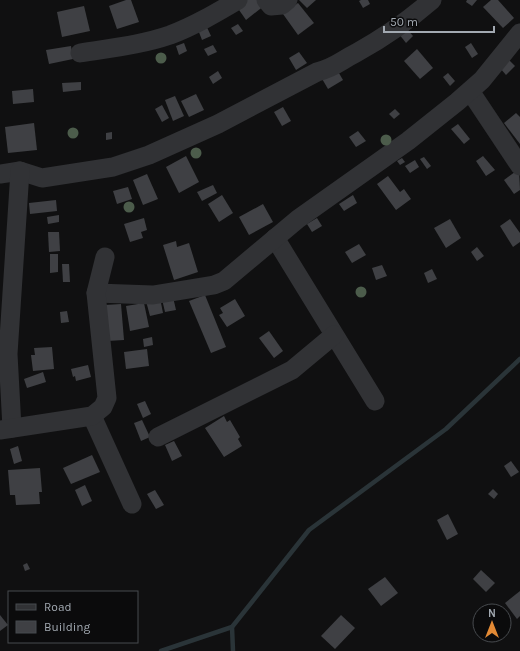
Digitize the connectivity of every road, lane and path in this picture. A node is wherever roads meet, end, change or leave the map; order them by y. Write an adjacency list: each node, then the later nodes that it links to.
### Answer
1 (238, 0): 6 (street)
2 (266, 0): 3 (street)
3 (288, 0)
4 (432, 0): 9 (street)
5 (517, 42): 7 (street)
6 (80, 53)
7 (470, 91): 8 (street); 11 (street)
8 (520, 166)
9 (20, 171): 10 (street); 17 (street)
10 (0, 174)
11 (275, 238): 13 (street); 14 (street)
12 (105, 257): 13 (street)
13 (96, 293): 16 (street)
14 (334, 335): 15 (street); 18 (street)
15 (375, 401)
16 (92, 416): 17 (street); 19 (street)
17 (6, 429)
18 (158, 437)
19 (132, 504)

